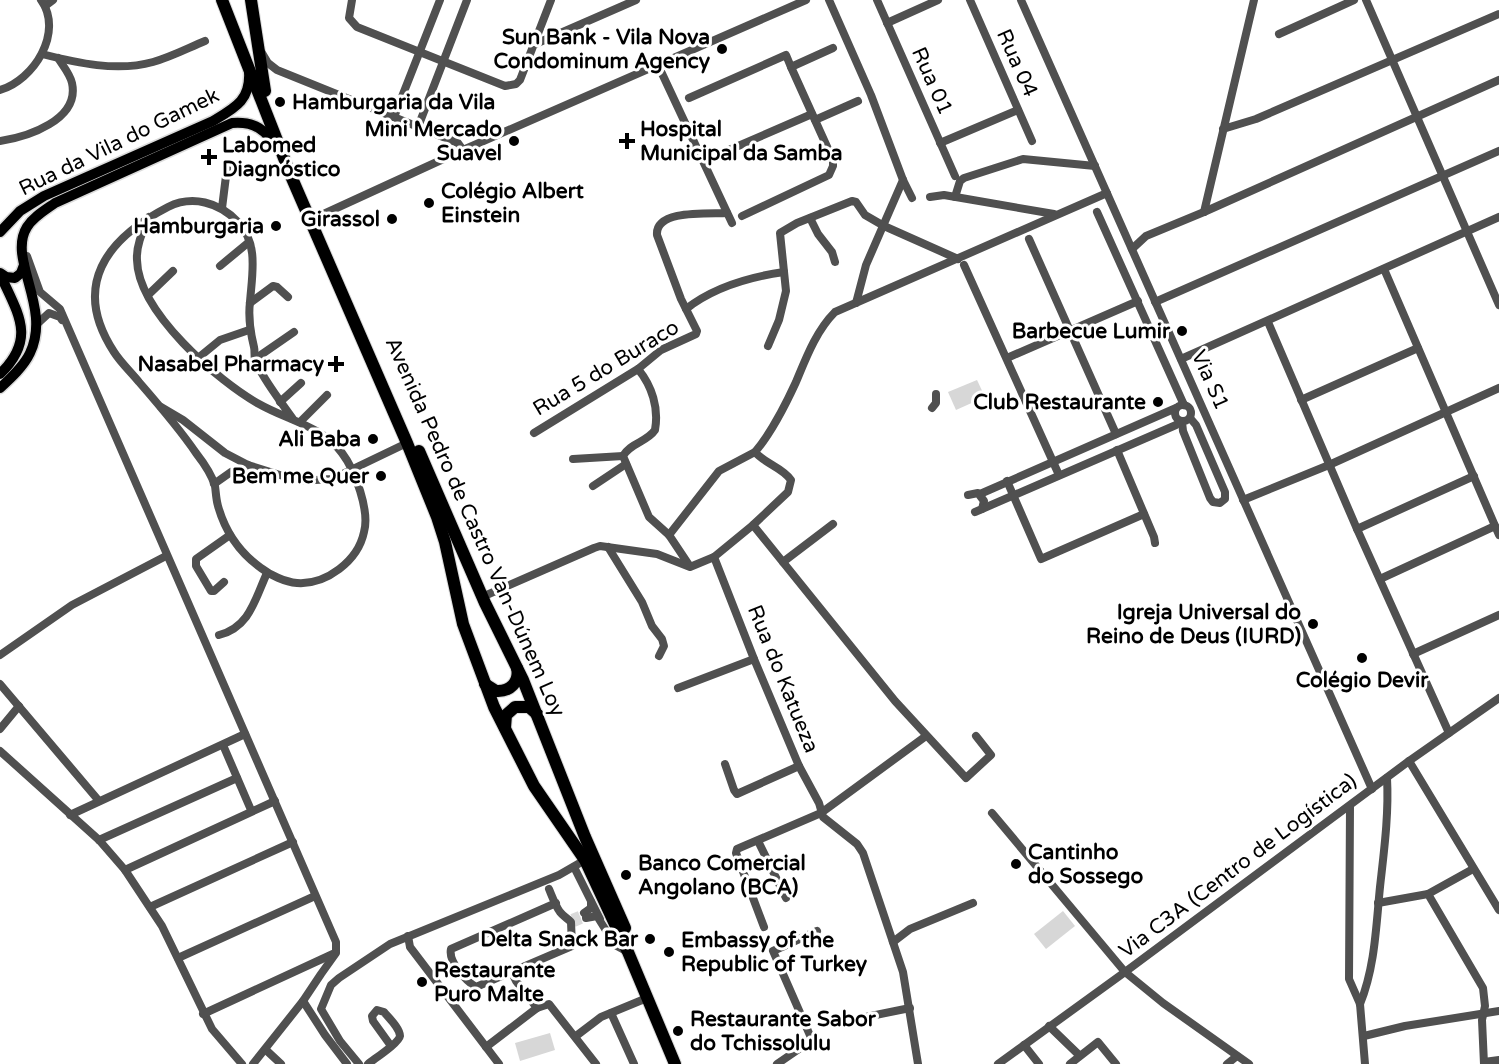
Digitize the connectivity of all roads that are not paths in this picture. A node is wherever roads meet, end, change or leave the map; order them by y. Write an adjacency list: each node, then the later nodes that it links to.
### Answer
1 (53, 0): 18 (street)
2 (222, 0): 28 (highway, Avenida Pedro de Castro Van-Dúnem Loy)
3 (250, 0): 21 (highway, Avenida Pedro de Castro Van-Dúnem Loy)
4 (352, 0): 26 (street)
5 (440, 0): 26 (street)
6 (467, 0): 31 (street)
7 (551, 0): 24 (street)
8 (636, 0): 24 (street)
9 (806, 0): 32 (street)
10 (829, 0): 55 (street)
11 (877, 0): 20 (street, Rua 01)
12 (938, 0): 20 (street)
13 (970, 0): 38 (street, Rua 04)
14 (1021, 0): 51 (street, Via S1)
15 (1254, 0): 43 (street)
16 (1354, 0): 22 (street)
17 (1366, 0): 30 (street)
18 (43, 3): 27 (street)
19 (1499, 14): 30 (street)
20 (887, 22): 46 (street, Rua 01)
21 (255, 29): 40 (street); 67 (highway, Avenida Pedro de Castro Van-Dúnem Loy)
22 (1279, 34)
23 (205, 41): 29 (street)
24 (533, 45): 31 (street)
25 (833, 48): 33 (street)
26 (419, 52): 31 (street); 40 (street)
27 (42, 54): 29 (street); 35 (street)
28 (245, 57): 50 (highway, Avenida Pedro de Castro Van-Dúnem Loy); 72 (main road, Rua da Vila do Gamek)
29 (58, 58): 44 (street)
30 (1393, 59): 39 (street); 43 (street)
31 (443, 62): 42 (street)
32 (658, 64): 47 (street); 63 (street)
33 (791, 67): 36 (street); 41 (street)
34 (1499, 80): 39 (street)
35 (0, 90)
36 (689, 98)
37 (858, 101): 41 (street)
38 (1018, 110): 45 (street, Rua 04); 46 (street)
39 (1417, 115): 53 (street); 62 (street)
40 (394, 117): 42 (street)
41 (813, 117): 49 (street); 65 (street)
42 (418, 127): 47 (street)
43 (1223, 129): 62 (street)
44 (0, 141)
45 (1032, 141)
46 (940, 143): 54 (street, Rua 01)
47 (463, 150): 67 (street)
48 (1499, 151): 53 (street)
49 (715, 156)
50 (282, 157): 77 (main road, Rua da Vila do Gamek); 125 (highway, Avenida Pedro de Castro Van-Dúnem Loy)
51 (1095, 166): 56 (street, Via S1); 58 (street)
52 (226, 168): 60 (street)
53 (1442, 174): 73 (street); 91 (street)
54 (955, 176)
55 (903, 180): 59 (street); 71 (street)
56 (1107, 193): 64 (street); 74 (street, Via S1)
57 (930, 197): 58 (street)
58 (955, 197): 64 (street)
59 (912, 198)
60 (222, 208): 66 (street); 78 (street)
61 (1097, 212): 90 (street)
62 (1204, 212): 75 (street)
63 (728, 213): 70 (street); 95 (street)
64 (1056, 214): 81 (street)
65 (742, 216)
66 (149, 217): 88 (street); 118 (street)
67 (317, 217): 161 (highway, Avenida Pedro de Castro Van-Dúnem Loy)
68 (1499, 217): 73 (street)
69 (810, 218): 71 (street); 80 (street); 86 (street)
70 (732, 223)
71 (884, 226): 81 (street); 93 (street)
72 (2, 227): 77 (main road, Rua da Vila do Gamek)
73 (1468, 231): 84 (street); 94 (street)
74 (1126, 235): 75 (street); 79 (street, Via S1)
75 (1146, 236): 79 (street)
76 (1029, 239): 100 (street)
77 (22, 241): 82 (main road); 98 (street)
78 (249, 242): 83 (street); 92 (street)
79 (1132, 249): 91 (street, Via S1)
80 (835, 262)
81 (961, 262): 93 (street); 105 (street)
82 (24, 265): 87 (main road); 97 (main road)
83 (220, 266)
84 (1384, 269): 96 (street); 103 (street)
85 (173, 271): 88 (street)
86 (783, 272): 95 (street); 102 (street)
87 (0, 273): 109 (main road)
88 (148, 296): 104 (street)
89 (288, 297): 92 (street)
90 (1138, 301): 100 (street); 117 (street)
91 (1155, 302): 107 (street, Via S1)
92 (249, 303): 99 (street)
93 (856, 303): 127 (street)
94 (1499, 305)
95 (686, 309): 108 (street, Rua 5 do Buraco)
96 (1268, 322): 107 (street); 115 (street)
97 (38, 324): 98 (street); 111 (main road)
98 (65, 325): 154 (street)
99 (249, 330): 104 (street); 106 (street)
100 (1070, 331): 105 (street); 124 (street)
101 (294, 332): 106 (street)
102 (768, 346)
103 (1418, 348): 115 (street); 120 (street)
104 (198, 358): 121 (street)
105 (1007, 358): 130 (street)
106 (255, 359): 116 (street)
107 (1181, 359): 143 (street, Via S1)
108 (638, 369): 123 (street, Rua 5 do Buraco); 128 (street)
109 (0, 374)
110 (301, 383): 116 (street)
111 (0, 388)
112 (1499, 388): 120 (street)
113 (936, 394): 119 (street)
114 (327, 395): 121 (street)
115 (1301, 400): 133 (street)
116 (280, 402): 121 (street)
117 (1180, 406): 122 (street); 122 (street); 124 (street)
118 (160, 407): 132 (street); 138 (street)
119 (932, 408)
120 (1446, 413): 133 (street); 136 (street)
121 (297, 420): 134 (street)
122 (1184, 420): 122 (street); 126 (street)
123 (534, 433)
124 (1116, 434): 130 (street)
125 (407, 444): 134 (street); 169 (highway, Avenida Pedro de Castro Van-Dúnem Loy)
126 (1117, 450): 135 (street); 144 (street)
127 (755, 452): 146 (street); 150 (street)
128 (623, 456): 129 (street); 131 (street)
129 (573, 459)
130 (1053, 461): 135 (street); 137 (street)
131 (626, 464): 139 (street); 150 (street)
132 (248, 465): 134 (street); 138 (street)
133 (1329, 465): 143 (street); 148 (street)
134 (353, 471): 158 (street)
135 (1059, 475): 142 (street)
136 (1474, 476): 147 (street); 148 (street)
137 (1007, 481): 140 (street); 142 (street)
138 (214, 484): 149 (street)
139 (593, 486)
140 (980, 494): 141 (street); 142 (street)
141 (968, 495)
142 (1013, 495): 144 (street)
143 (1243, 500): 188 (street, Via S1)
144 (1144, 514): 152 (street)
145 (833, 524): 156 (street)
146 (753, 525): 155 (street); 156 (street)
147 (1495, 526): 151 (street); 159 (street)
148 (1357, 529): 159 (street)
149 (230, 535): 158 (street); 160 (street)
150 (669, 535): 157 (street)
151 (1499, 535)
152 (1155, 543)
153 (608, 547): 157 (street); 161 (street); 166 (street)
154 (166, 556): 165 (street); 177 (street)
155 (714, 557): 157 (street); 167 (street, Rua do Katueza)
156 (783, 562): 179 (street)
157 (690, 567)
158 (267, 573): 163 (street)
159 (1380, 579): 164 (street)
160 (224, 582)
161 (482, 597): 168 (highway, Avenida Pedro de Castro Van-Dúnem Loy)
162 (1499, 615): 164 (street)
163 (219, 635)
164 (1413, 654): 178 (street)
165 (0, 655)
166 (659, 656)
167 (754, 659): 171 (street); 185 (street, Rua do Katueza)
168 (516, 666): 169 (highway); 174 (highway, Avenida Pedro de Castro Van-Dúnem Loy)
169 (484, 682): 176 (highway, Avenida Pedro de Castro Van-Dúnem Loy)
170 (0, 684): 173 (street)
171 (678, 688)
172 (1499, 698): 178 (street, Via C3A (Centro de Logística))
173 (19, 706): 175 (street); 189 (street)
174 (539, 717): 176 (highway); 256 (highway, Avenida Pedro de Castro Van-Dúnem Loy)
175 (0, 729)
176 (506, 732): 200 (highway, Avenida Pedro de Castro Van-Dúnem Loy)
177 (245, 734): 181 (street); 190 (street)
178 (1449, 734): 183 (street, Via C3A (Centro de Logística))
179 (926, 736): 180 (street); 194 (street)
180 (976, 736)
181 (223, 745): 186 (street); 189 (street)
182 (0, 751): 196 (street)
183 (1409, 761): 187 (street, Via C3A (Centro de Logística)); 201 (street)
184 (725, 764): 185 (street)
185 (799, 766): 194 (street, Rua do Katueza)
186 (237, 778): 193 (street); 197 (street)
187 (1388, 778): 188 (street, Via C3A (Centro de Logística)); 191 (street)
188 (1374, 787): 191 (street, Via S1); 192 (street, Via C3A (Centro de Logística))
189 (99, 801): 196 (street)
190 (275, 801): 193 (street); 199 (street)
191 (1388, 805): 210 (street)
192 (1350, 806): 222 (street, Via C3A (Centro de Logística)); 227 (street)
193 (251, 810): 202 (street)
194 (821, 813): 198 (street); 217 (street, Rua do Katueza)
195 (992, 813): 222 (street)
196 (70, 816): 197 (street)
197 (99, 840): 202 (street)
198 (758, 841): 206 (street); 214 (street)
199 (292, 842): 205 (street); 211 (street)
200 (582, 865): 207 (street); 207 (street); 216 (street); 218 (highway, Avenida Pedro de Castro Van-Dúnem Loy)
201 (1473, 869): 204 (street); 212 (street)
202 (125, 870): 211 (street)
203 (549, 889): 208 (street)
204 (1428, 894): 210 (street); 232 (street)
205 (315, 896): 219 (street); 220 (street)
206 (786, 898)
207 (591, 900): 213 (street); 213 (street)
208 (556, 903): 223 (street); 223 (street)
209 (973, 903): 217 (street)
210 (1378, 903): 227 (street)
211 (150, 907): 220 (street)
212 (1499, 910)
213 (600, 919): 218 (street)
214 (764, 927)
215 (816, 930): 257 (street)
216 (408, 936): 240 (street); 250 (street)
217 (893, 942): 229 (street, Rua do Katueza)
218 (627, 952): 225 (highway, Avenida Pedro de Castro Van-Dúnem Loy)
219 (336, 953): 221 (street); 224 (street)
220 (178, 958): 233 (street)
221 (314, 963): 224 (street); 233 (street)
222 (1125, 972): 235 (street, Via C3A (Centro de Logística)); 243 (street)
223 (512, 973): 228 (street)
224 (321, 975): 226 (street)
225 (647, 999): 231 (street); 255 (highway, Avenida Pedro de Castro Van-Dúnem Loy)
226 (303, 1001): 241 (street); 249 (street)
227 (1360, 1004): 237 (street)
228 (537, 1008): 236 (street); 240 (street)
229 (910, 1008): 234 (street); 258 (street, Rua do Katueza)
230 (1499, 1011): 232 (street)
231 (611, 1013): 236 (street); 254 (street)
232 (1483, 1013): 237 (street); 245 (street)
233 (203, 1014): 246 (street)
234 (861, 1018)
235 (1049, 1026): 238 (street, Via C3A (Centro de Logística)); 242 (street)
236 (576, 1036): 253 (street)
237 (1364, 1036): 265 (street)
238 (1024, 1045): 259 (street, Via C3A (Centro de Logística)); 260 (street)
239 (391, 1046): 239 (street); 251 (street)
240 (486, 1047): 252 (street)
241 (266, 1050): 247 (street); 248 (street)
242 (1079, 1055): 261 (street); 262 (street)
243 (1237, 1056): 263 (street); 264 (street)
244 (1499, 1060): 245 (street)
245 (1484, 1063)
246 (242, 1064)
247 (253, 1064)
248 (281, 1064)
249 (347, 1064)
250 (359, 1064)
251 (368, 1064)
252 (499, 1064)
253 (596, 1064)
254 (634, 1064)
255 (675, 1064)
256 (684, 1064)
257 (777, 1064)
258 (918, 1064)
259 (998, 1064)
260 (1039, 1064)
261 (1070, 1064)
262 (1116, 1064)
263 (1227, 1064)
264 (1249, 1064)
265 (1365, 1064)

